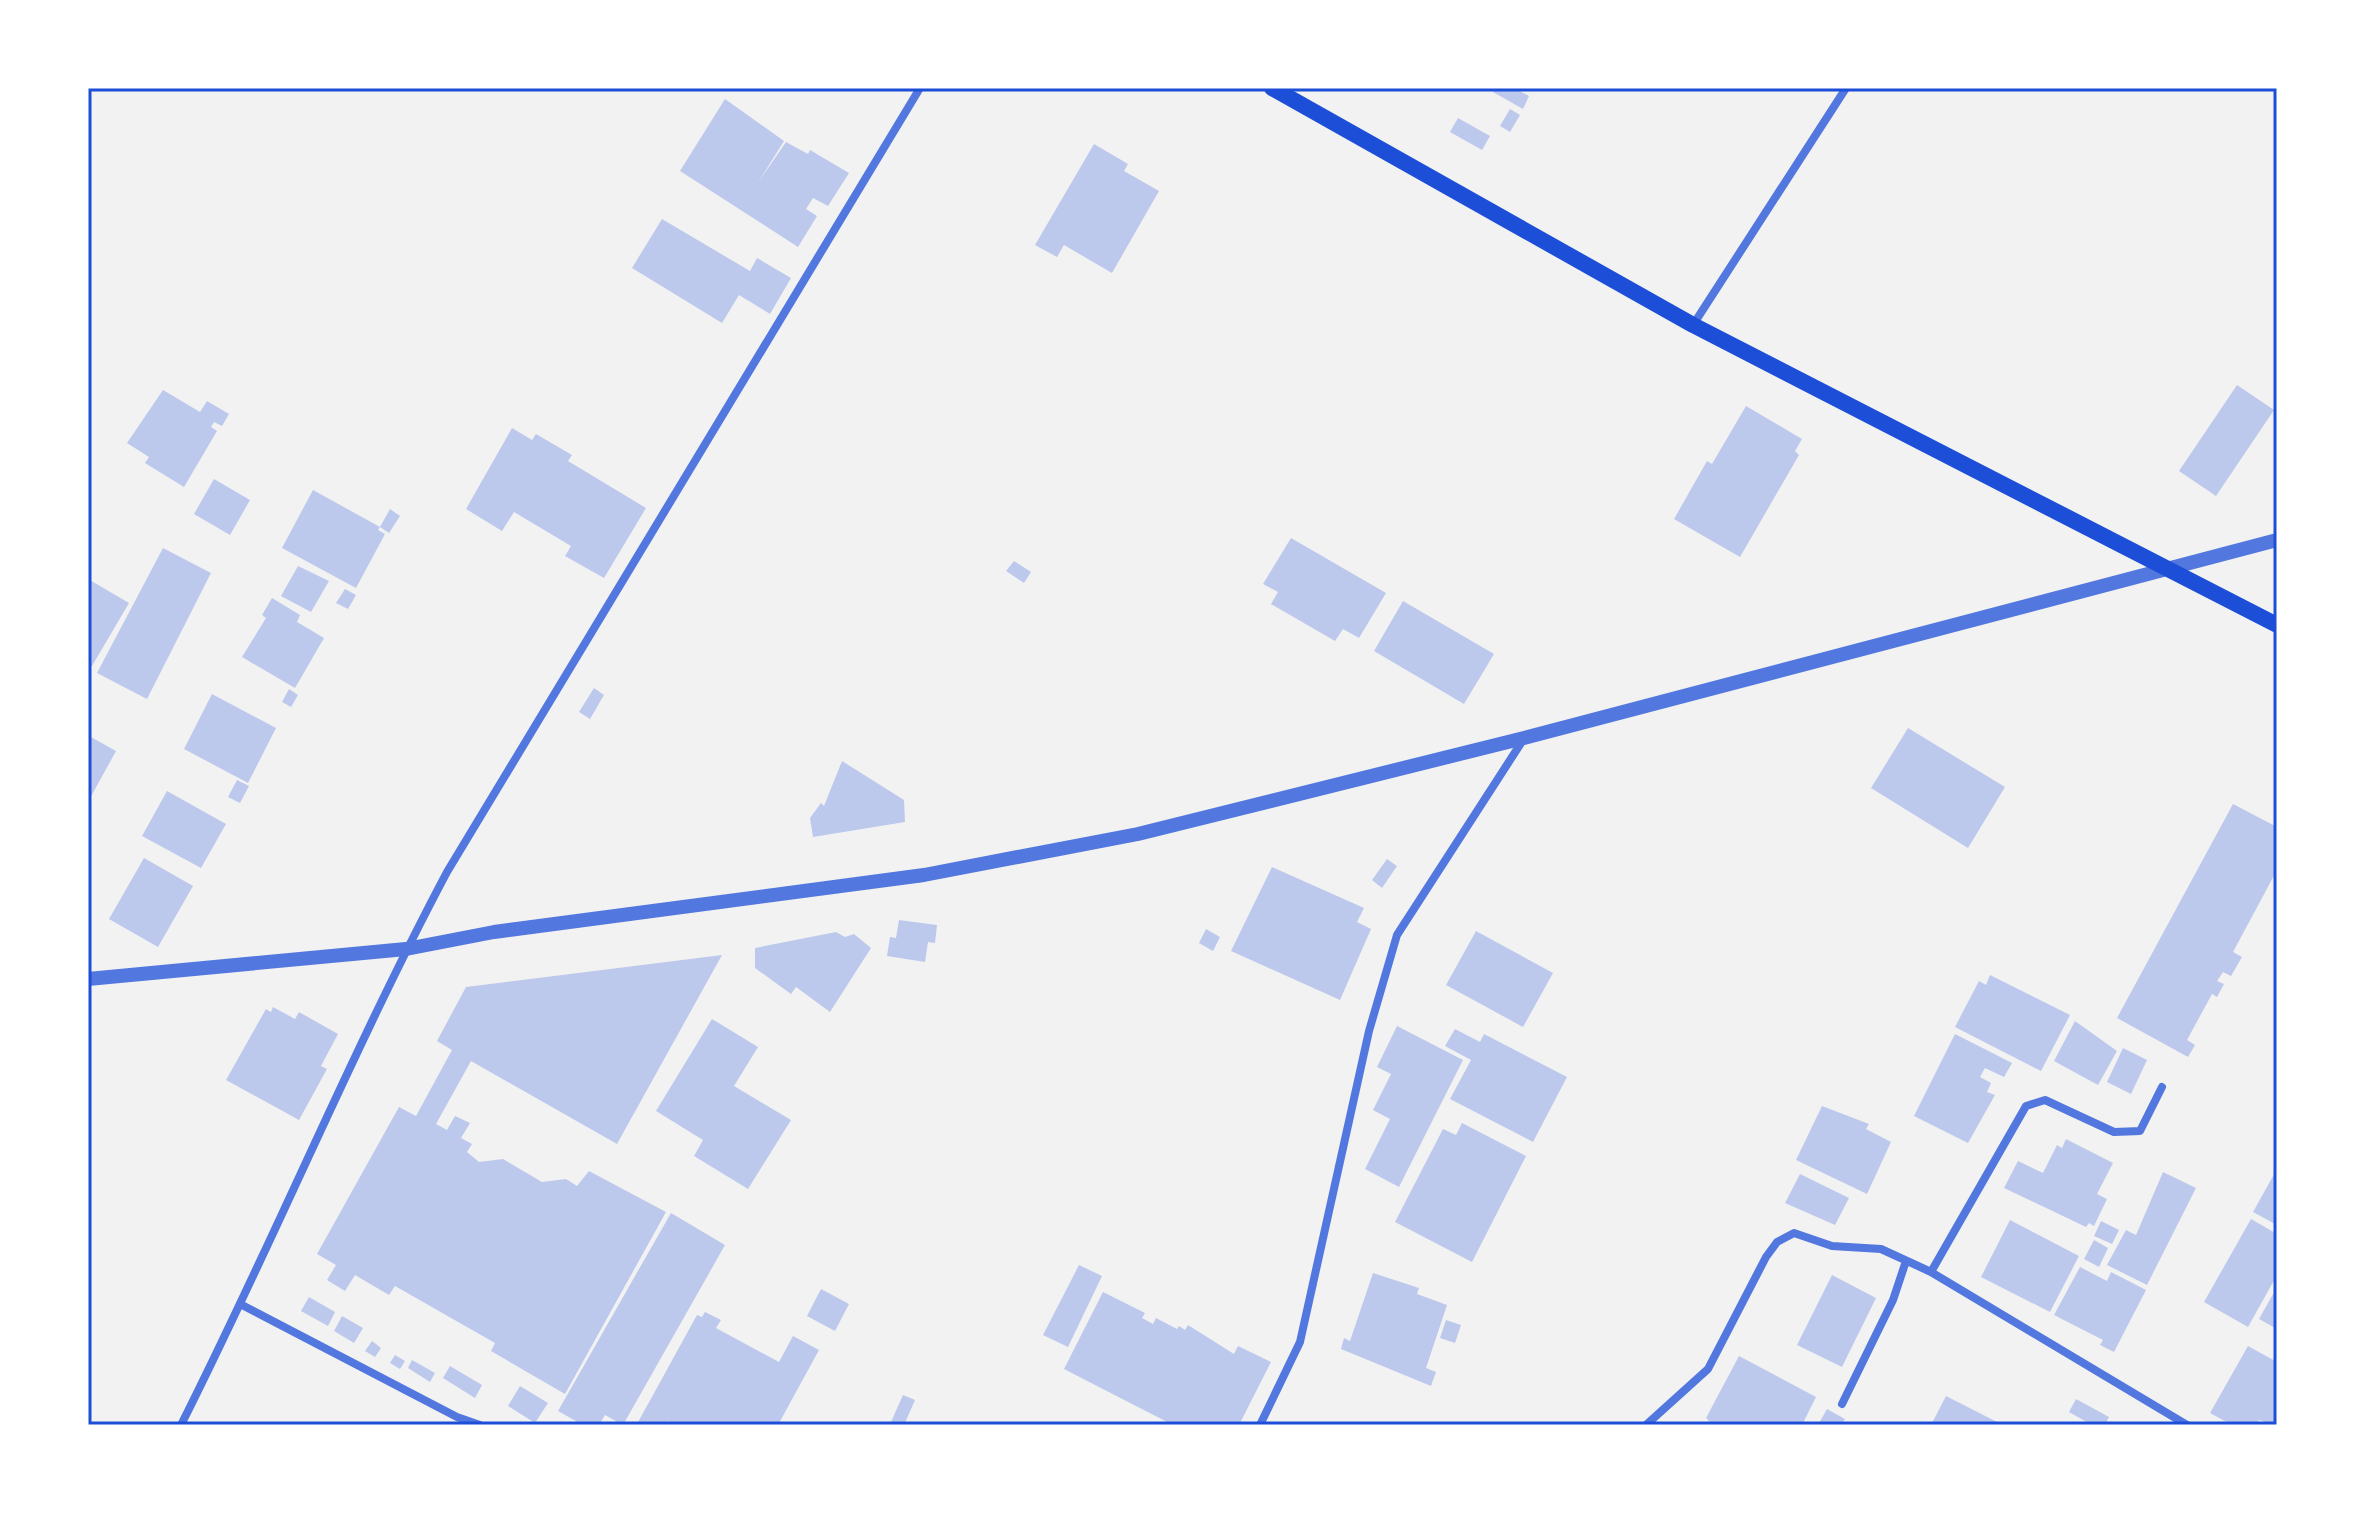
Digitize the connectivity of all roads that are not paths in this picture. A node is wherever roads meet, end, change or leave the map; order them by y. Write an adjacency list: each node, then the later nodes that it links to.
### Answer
1 (920, 88): 9 (street)
2 (1272, 88): 4 (main road)
3 (1846, 88): 4 (street)
4 (1693, 325): 6 (main road)
5 (2277, 540): 6 (street)
6 (2168, 567): 7 (main road); 8 (street)
7 (2277, 625)
8 (1524, 738): 9 (street); 18 (street)
9 (406, 949): 10 (street); 14 (street)
10 (88, 979)
11 (2162, 1087): 13 (street)
12 (1906, 1261): 13 (street); 15 (street); 19 (street)
13 (1931, 1272): 20 (street)
14 (242, 1305): 16 (street); 17 (street)
15 (1842, 1404)
16 (181, 1425)
17 (480, 1425)
18 (1260, 1425)
19 (1646, 1425)
20 (2187, 1425)

